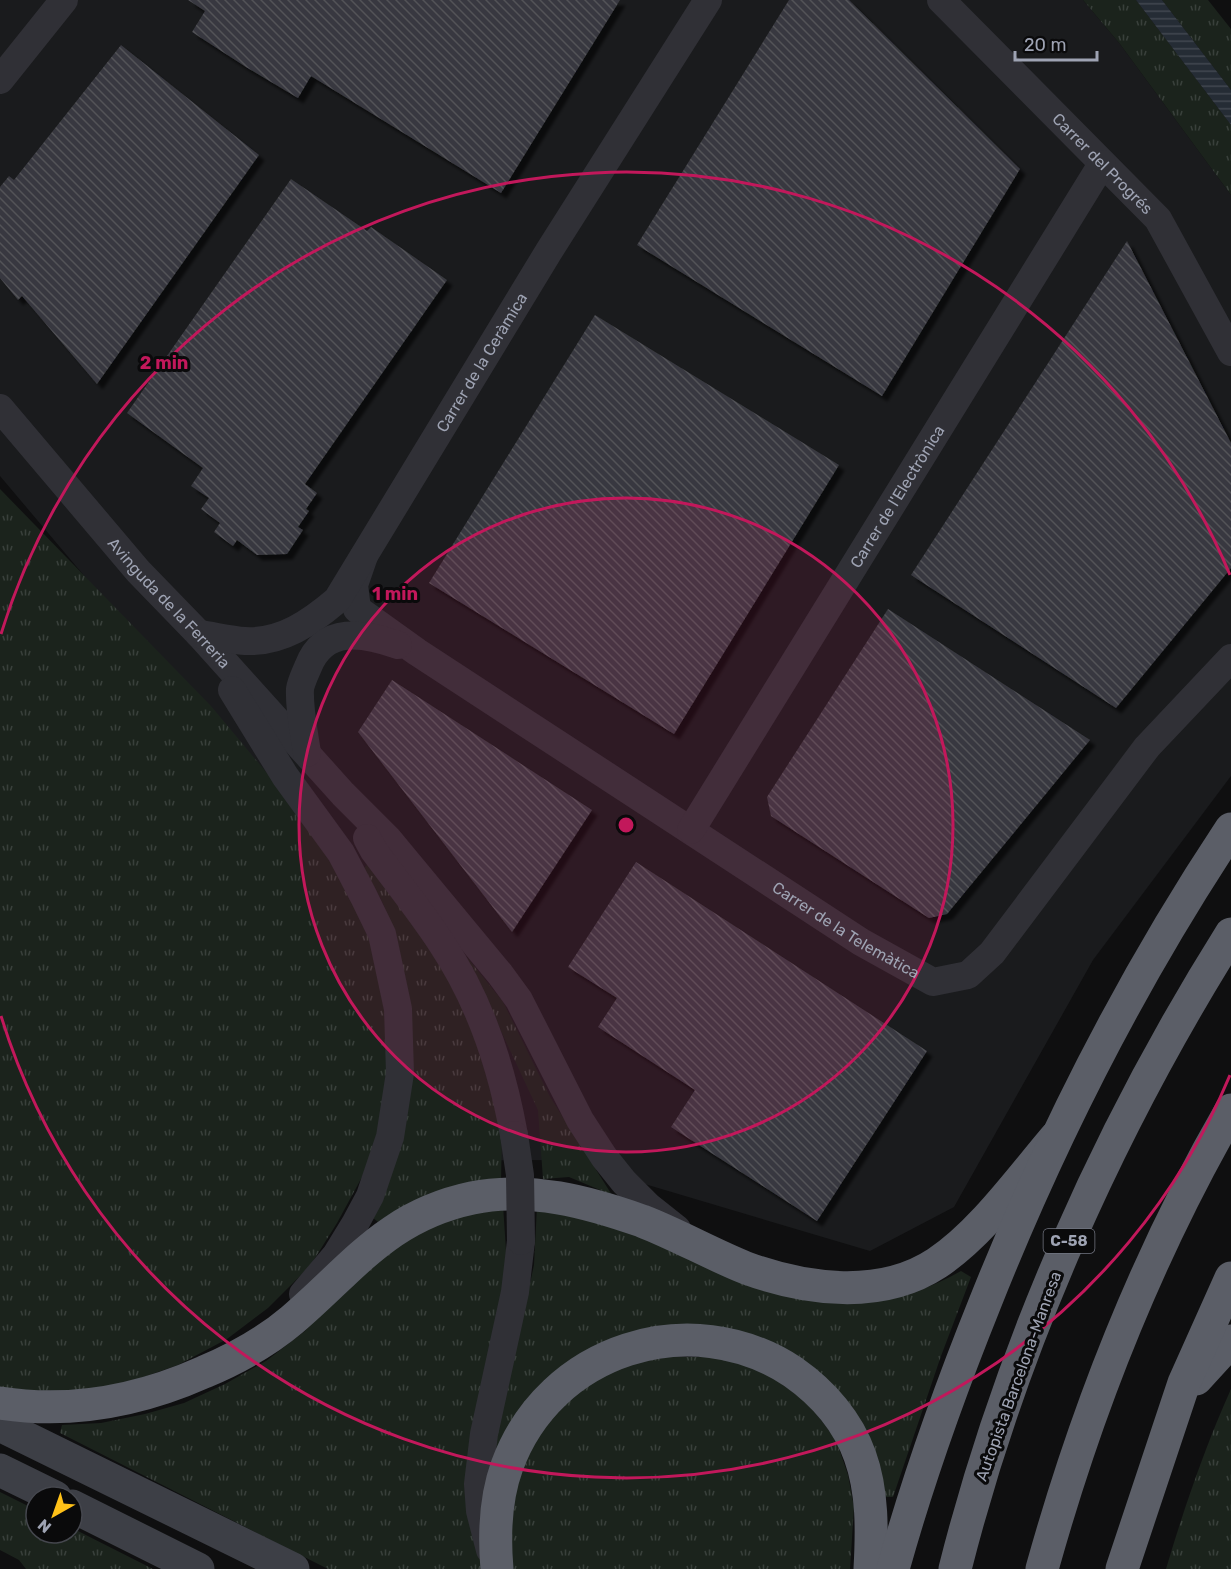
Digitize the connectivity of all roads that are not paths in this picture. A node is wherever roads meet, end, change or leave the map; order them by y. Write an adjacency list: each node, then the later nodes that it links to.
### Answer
1 (64, 0): 4 (street)
2 (708, 0): 8 (street, Carrer de la Ceràmica)
3 (941, 0): 5 (street, Carrer del Progrés)
4 (0, 80)
5 (1102, 164): 6 (street, Carrer del Progrés); 15 (street, Carrer de l'Electrònica)
6 (1231, 352)
7 (0, 408): 9 (street, Avinguda de la Ferreria)
8 (364, 556): 9 (street, Carrer de la Ceràmica); 10 (street)
9 (199, 634): 12 (street, Avinguda de la Ferreria); 22 (street)
10 (417, 652): 12 (street); 15 (street, Carrer de la Telemàtica)
11 (1231, 658): 15 (street, Carrer de la Telemàtica)
12 (307, 753): 13 (street, Avinguda de la Ferreria)
13 (344, 794): 19 (street); 31 (street, bridge)
14 (1231, 829): 18 (highway)
15 (691, 831)
16 (1231, 934): 34 (highway, Autopista Barcelona-Manresa / C-58)
17 (1231, 1110): 35 (highway)
18 (1056, 1137): 19 (highway); 33 (highway)
19 (711, 1252): 22 (highway)
20 (1231, 1278): 23 (highway)
21 (1231, 1341): 23 (highway)
22 (223, 1364): 24 (highway)
23 (1180, 1396): 36 (highway)
24 (0, 1403)
25 (0, 1425): 30 (main road)
26 (0, 1470): 27 (main road)
27 (31, 1485)
28 (84, 1512): 29 (main road)
29 (198, 1569)
30 (293, 1569)
31 (496, 1569): 32 (highway)
32 (870, 1569)
33 (893, 1569)
34 (955, 1569)
35 (1042, 1569)
36 (1122, 1569)

